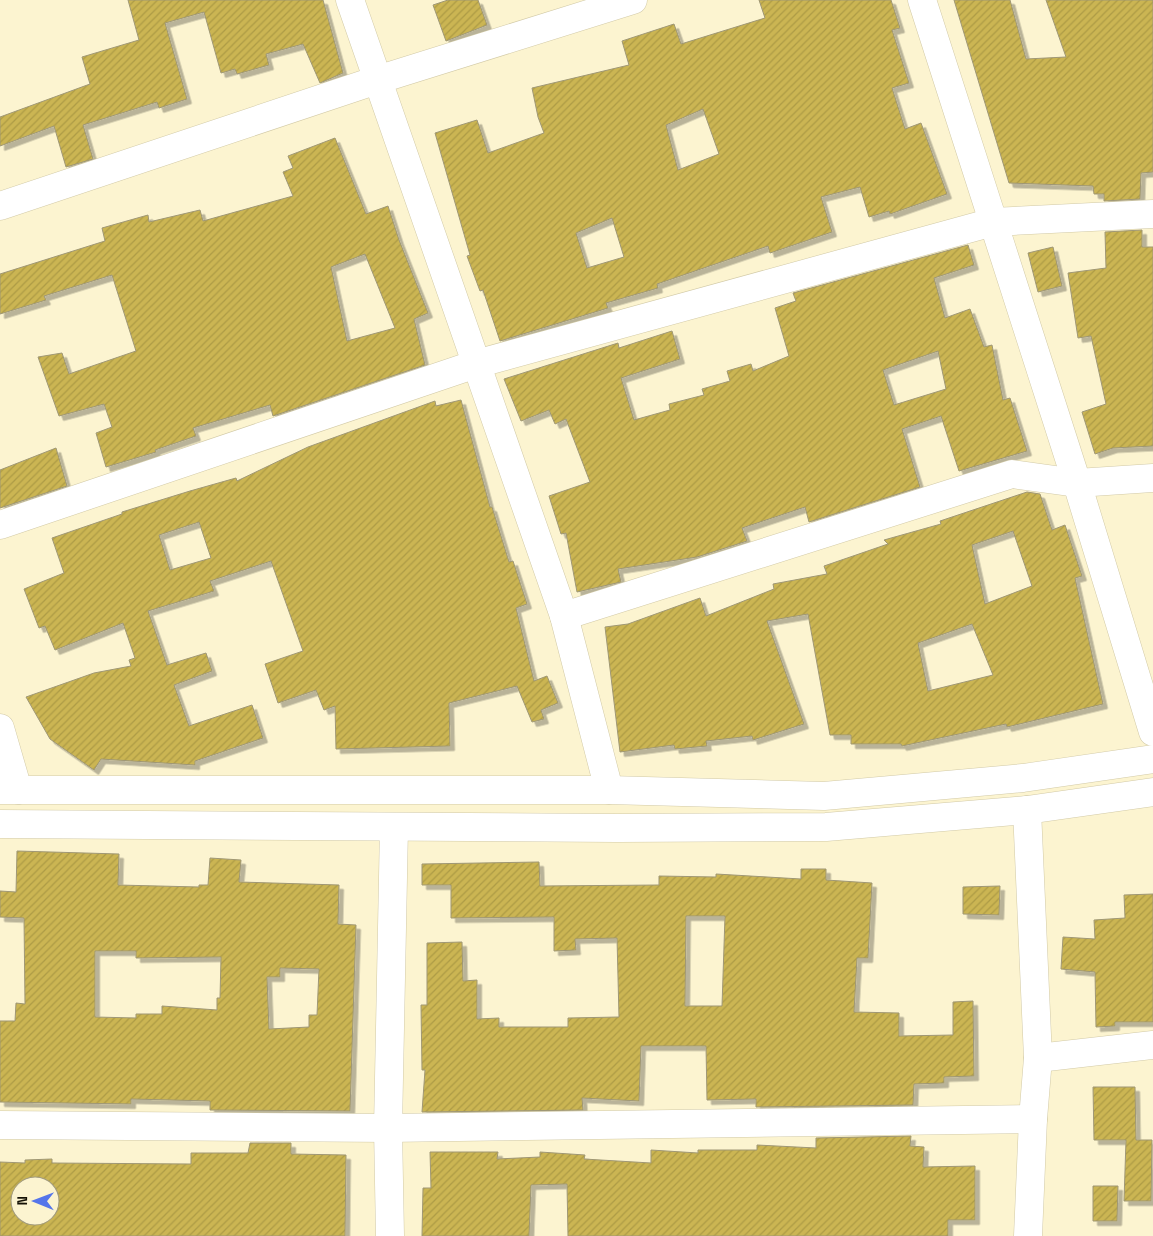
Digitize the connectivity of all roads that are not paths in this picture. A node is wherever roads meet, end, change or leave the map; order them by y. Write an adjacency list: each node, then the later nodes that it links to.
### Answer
1 (350, 0): 4 (street)
2 (633, 0): 4 (street)
3 (922, 0): 7 (street)
4 (377, 80): 5 (street); 8 (street)
5 (0, 206)
6 (1153, 214): 7 (street)
7 (993, 222): 8 (street); 10 (street)
8 (476, 364): 11 (street); 12 (street)
9 (1153, 478): 10 (street)
10 (1077, 483): 12 (street); 14 (street)
11 (0, 525)
12 (564, 616): 18 (street)
13 (0, 728): 16 (street)
14 (1153, 732)
15 (1153, 759): 18 (street)
16 (9, 790): 17 (street)
17 (232, 790): 18 (street); 22 (street)
18 (609, 790)
19 (1153, 792): 20 (street)
20 (1027, 810): 23 (street); 25 (street)
21 (0, 824): 22 (street)
22 (232, 826): 23 (street)
23 (394, 827): 28 (street)
24 (1153, 1045): 25 (street)
25 (1038, 1058): 26 (street)
26 (1033, 1119): 28 (street); 30 (street)
27 (0, 1125): 28 (street)
28 (388, 1128): 29 (street)
29 (390, 1236)
30 (1028, 1236)

